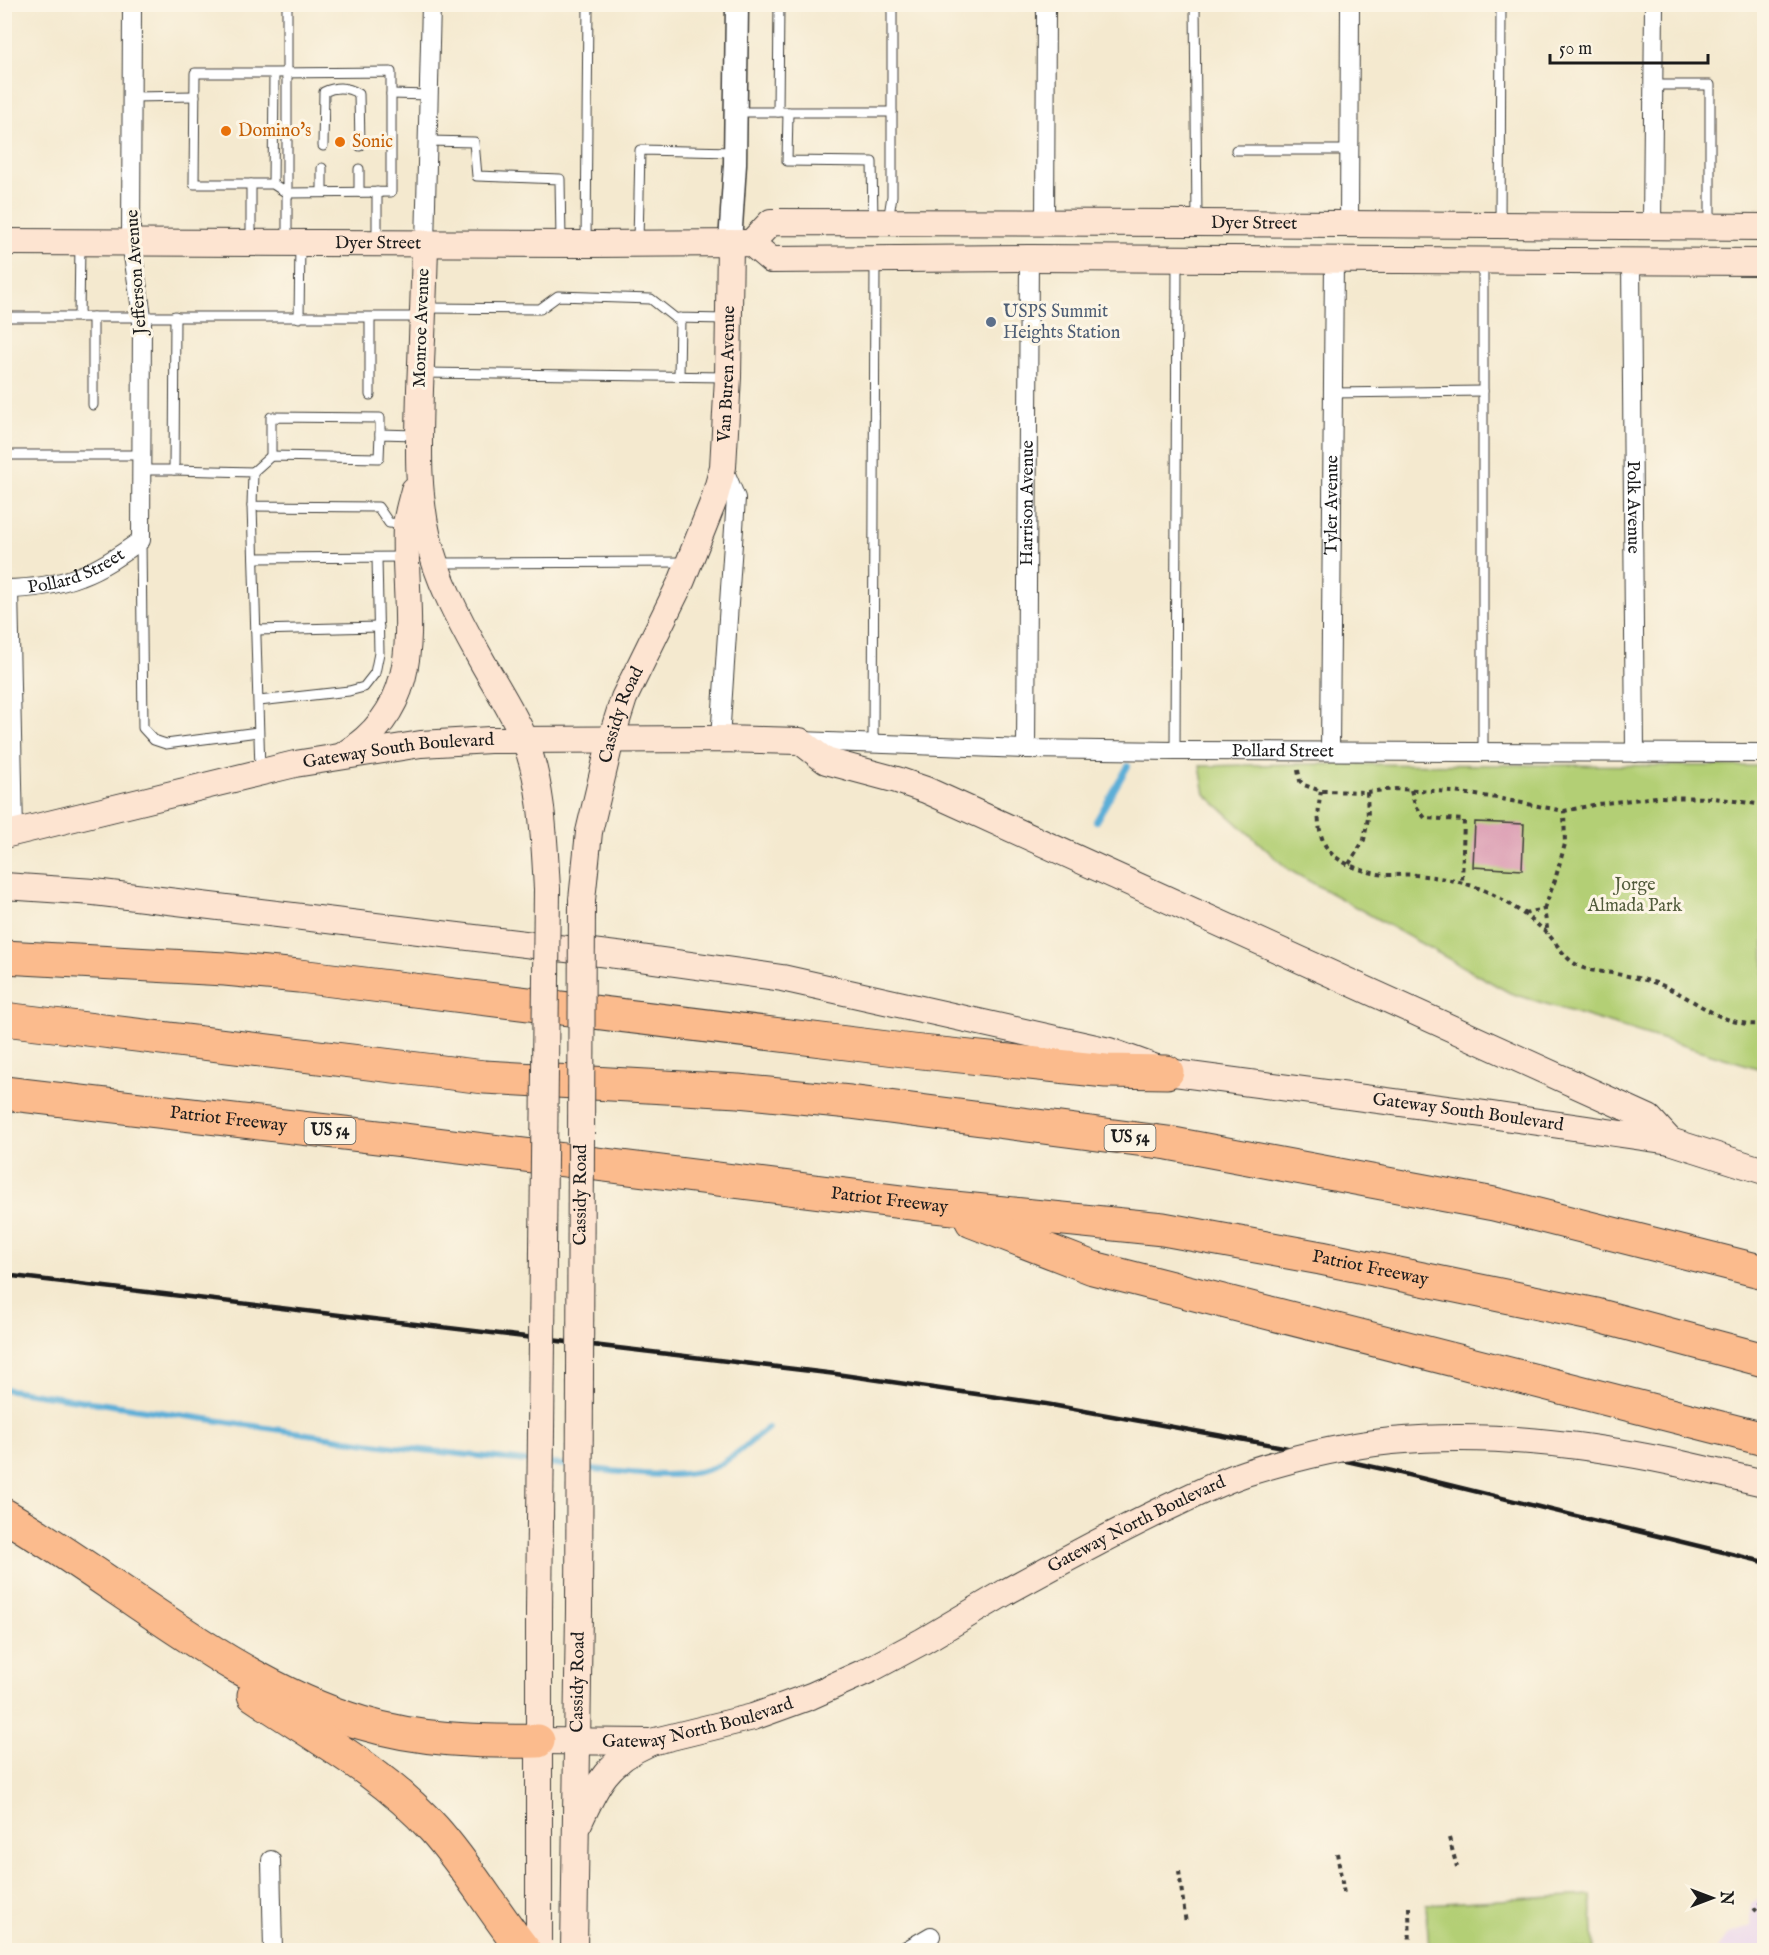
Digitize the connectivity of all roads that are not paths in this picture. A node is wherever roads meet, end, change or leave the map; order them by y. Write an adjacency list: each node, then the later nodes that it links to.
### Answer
1 (132, 4): 19 (street, Jefferson Avenue)
2 (287, 4): 13 (lane)
3 (431, 4): 17 (street, Monroe Avenue)
4 (588, 4): 56 (lane)
5 (737, 4): 20 (street, Van Buren Avenue)
6 (779, 4): 21 (lane)
7 (892, 4): 22 (lane)
8 (1046, 4): 41 (street)
9 (1196, 4): 40 (lane)
10 (1350, 4): 27 (street)
11 (1501, 4): 43 (lane)
12 (1654, 4): 15 (street)
13 (288, 71): 14 (lane); 16 (lane); 38 (lane)
14 (274, 73): 18 (lane); 34 (lane)
15 (1654, 85): 44 (street); 45 (lane)
16 (391, 94): 17 (lane); 37 (lane)
17 (429, 95): 23 (street, Monroe Avenue)
18 (195, 96): 19 (lane); 33 (lane)
19 (132, 97): 49 (street, Jefferson Avenue)
20 (736, 112): 21 (lane); 28 (street, Van Buren Avenue)
21 (783, 112): 22 (lane); 30 (lane)
22 (892, 112): 29 (lane)
23 (428, 141): 55 (street, Monroe Avenue); 56 (lane)
24 (323, 146): 25 (lane)
25 (360, 146)
26 (1236, 150): 27 (lane)
27 (1348, 150): 42 (street)
28 (735, 152): 53 (lane); 54 (street, Van Buren Avenue)
29 (892, 161): 30 (lane); 39 (lane)
30 (872, 162): 39 (lane)
31 (322, 168): 35 (lane)
32 (359, 169): 36 (lane)
33 (251, 184): 34 (lane); 50 (lane)
34 (273, 184): 38 (lane)
35 (322, 192): 36 (lane); 38 (lane)
36 (359, 192): 37 (lane)
37 (377, 192): 52 (lane)
38 (287, 193): 51 (lane)
39 (880, 222): 41 (main road, Dyer Street); 54 (main road, Dyer Street)
40 (1197, 223): 41 (main road, Dyer Street); 42 (main road, Dyer Street)
41 (1045, 224)
42 (1349, 224): 43 (main road, Dyer Street); 58 (main road)
43 (1500, 225): 44 (main road, Dyer Street)
44 (1652, 225): 45 (main road, Dyer Street)
45 (1722, 227): 46 (main road, Dyer Street); 62 (main road)
46 (1764, 227)
47 (4, 242): 48 (main road, Dyer Street)
48 (80, 242): 49 (main road, Dyer Street); 68 (lane)
49 (131, 242): 50 (main road, Dyer Street); 65 (street, Jefferson Avenue)
50 (251, 243): 51 (main road, Dyer Street)
51 (294, 243): 52 (main road, Dyer Street); 70 (lane)
52 (377, 243): 55 (main road, Dyer Street)
53 (638, 243): 54 (main road, Dyer Street); 56 (main road, Dyer Street)
54 (741, 243): 59 (main road, Dyer Street); 73 (main road, Van Buren Avenue)
55 (425, 244): 56 (main road, Dyer Street); 64 (main road, Monroe Avenue)
56 (573, 244)
57 (1029, 258): 58 (main road, Dyer Street); 59 (main road, Dyer Street); 108 (street, Harrison Avenue)
58 (1174, 259): 60 (main road, Dyer Street); 109 (lane)
59 (874, 260): 107 (lane)
60 (1334, 260): 61 (main road, Dyer Street); 78 (street, Tyler Avenue)
61 (1483, 260): 62 (main road, Dyer Street); 77 (lane)
62 (1631, 261): 63 (main road, Dyer Street); 112 (street, Polk Avenue)
63 (1764, 262)
64 (423, 313): 71 (lane); 72 (lane); 74 (main road, Monroe Avenue)
65 (142, 316): 66 (lane); 69 (lane); 85 (street, Jefferson Avenue)
66 (175, 316): 70 (lane); 87 (lane)
67 (4, 317): 68 (lane)
68 (79, 317): 69 (lane)
69 (93, 317): 80 (lane)
70 (299, 318): 71 (lane)
71 (370, 318): 79 (lane)
72 (680, 318): 73 (lane); 75 (lane)
73 (728, 319): 76 (main road, Van Buren Avenue)
74 (421, 373): 75 (lane); 82 (main road, Monroe Avenue)
75 (680, 376): 76 (lane)
76 (728, 377): 86 (main road, Van Buren Avenue)
77 (1483, 391): 78 (lane); 111 (lane)
78 (1333, 393): 110 (street, Tyler Avenue)
79 (370, 395)
80 (93, 405)
81 (380, 434): 82 (lane); 84 (lane); 84 (lane)
82 (419, 435): 89 (main road, Monroe Avenue)
83 (4, 455): 85 (lane)
84 (271, 456): 88 (lane)
85 (142, 462): 87 (lane); 92 (street, Jefferson Avenue)
86 (723, 468): 96 (main road, Cassidy Road); 105 (street, Van Buren Avenue)
87 (174, 470): 88 (lane)
88 (253, 472): 90 (lane)
89 (418, 472): 91 (main road); 97 (main road, Cassidy Road)
90 (252, 506): 91 (lane); 94 (lane)
91 (406, 524): 93 (main road)
92 (141, 540): 98 (street, Pollard Street); 102 (lane)
93 (407, 557): 95 (lane); 114 (main road)
94 (254, 558): 95 (lane); 100 (lane)
95 (377, 558): 99 (lane)
96 (689, 562): 97 (lane); 104 (main road, Cassidy Road)
97 (436, 563): 103 (main road, Cassidy Road)
98 (7, 589): 116 (street)
99 (379, 627): 100 (lane); 101 (lane)
100 (256, 630): 101 (lane)
101 (259, 701): 102 (lane)
102 (258, 732): 115 (lane)
103 (524, 739): 104 (main road, Gateway South Boulevard); 114 (main road, Gateway South Boulevard); 131 (main road, Cassidy Road, bridge)
104 (611, 739): 105 (main road, Gateway South Boulevard); 132 (main road, Cassidy Road, bridge)
105 (720, 739): 106 (main road, Gateway South Boulevard)
106 (801, 741): 107 (street, Pollard Street); 122 (main road)
107 (873, 743): 108 (street, Pollard Street)
108 (1026, 748): 109 (street, Pollard Street)
109 (1175, 751): 110 (street, Pollard Street)
110 (1330, 751): 111 (street, Pollard Street)
111 (1483, 752): 112 (street, Pollard Street)
112 (1635, 753): 113 (street, Pollard Street)
113 (1764, 753)
114 (341, 756): 115 (main road, Gateway South Boulevard)
115 (260, 773): 116 (main road, Gateway South Boulevard)
116 (9, 834)
117 (4, 886): 120 (main road, Gateway South Boulevard)
118 (4, 957): 120 (highway)
119 (4, 1019): 125 (highway, US 54)
120 (1167, 1071): 122 (main road, Gateway South Boulevard)
121 (4, 1094): 124 (highway, Patriot Freeway / US 54)
122 (1670, 1141): 123 (main road, Gateway South Boulevard)
123 (1764, 1171)
124 (934, 1206): 126 (highway, Patriot Freeway / US 54); 127 (highway)
125 (1764, 1272)
126 (1764, 1360)
127 (1764, 1439)
128 (1764, 1483): 133 (main road, Gateway North Boulevard, bridge)
129 (4, 1515): 130 (highway)
130 (201, 1644): 131 (highway); 138 (highway)
131 (538, 1741): 132 (main road, Gateway North Boulevard); 139 (main road, Cassidy Road)
132 (578, 1741): 133 (main road, Gateway North Boulevard); 134 (main road, Cassidy Road)
133 (651, 1742): 134 (main road)
134 (574, 1834): 140 (main road, Cassidy Road)
135 (271, 1860): 137 (street)
136 (932, 1943): 141 (street)
137 (273, 1950)
138 (524, 1950)
139 (539, 1950)
140 (574, 1950)
141 (907, 1950)

